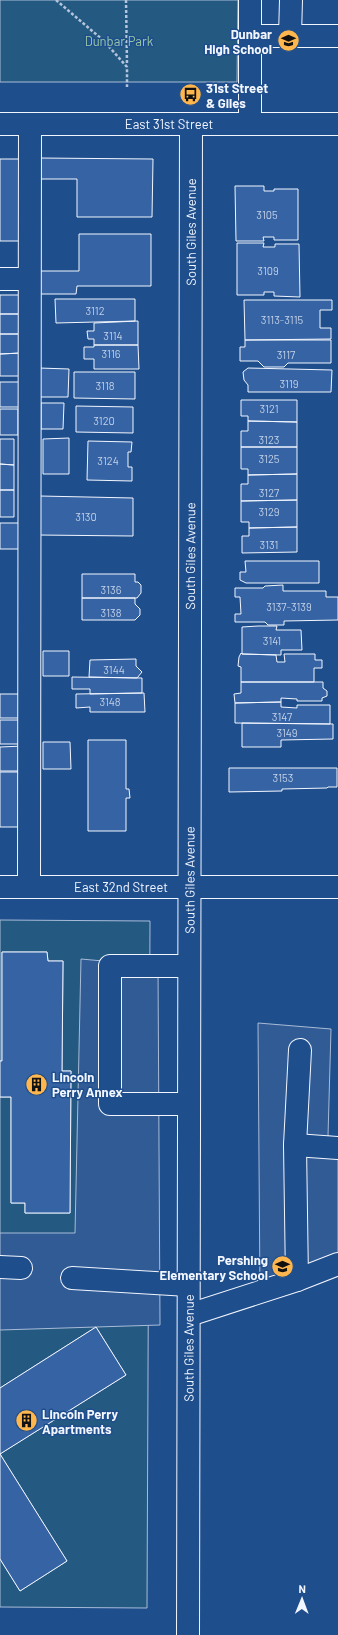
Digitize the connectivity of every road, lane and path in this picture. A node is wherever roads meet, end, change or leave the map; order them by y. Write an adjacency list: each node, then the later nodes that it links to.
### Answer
1 (56, 0): 8 (path)
2 (126, 0): 8 (path)
3 (250, 0): 5 (street)
4 (291, 0): 6 (street)
5 (250, 36): 6 (street); 13 (street)
6 (290, 36): 7 (street)
7 (338, 36)
8 (127, 66): 9 (path)
9 (127, 87)
10 (0, 124): 11 (street, East 31st Street)
11 (30, 124): 12 (street, East 31st Street); 16 (street)
12 (191, 124): 13 (street, East 31st Street); 19 (street, South Giles Avenue)
13 (250, 124): 14 (street, East 31st Street)
14 (338, 124)
15 (0, 279): 16 (street)
16 (30, 279): 18 (street)
17 (0, 887): 18 (street, East 32nd Street)
18 (29, 887): 19 (street, East 32nd Street)
19 (190, 887): 20 (street, East 32nd Street); 21 (street, South Giles Avenue)
20 (338, 888)
21 (189, 966): 23 (street, South Giles Avenue); 23 (street)
22 (300, 1050): 24 (street)
23 (189, 1104): 29 (street, South Giles Avenue)
24 (295, 1145): 25 (street); 28 (street)
25 (338, 1148)
26 (338, 1264): 28 (street)
27 (72, 1278): 29 (street)
28 (297, 1280): 30 (street)
29 (188, 1285): 30 (street, South Giles Avenue)
30 (189, 1315): 31 (street, South Giles Avenue)
31 (188, 1635)

